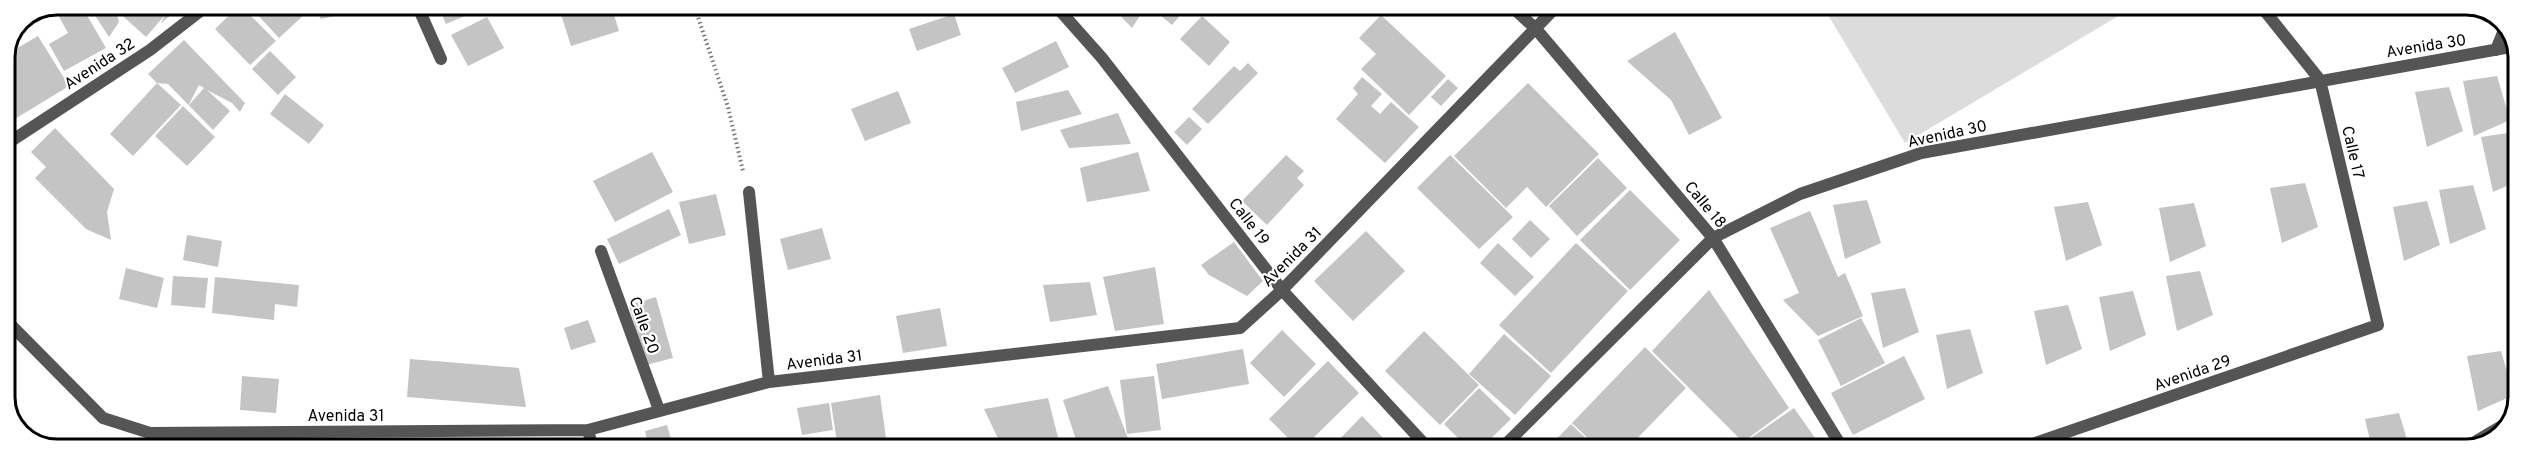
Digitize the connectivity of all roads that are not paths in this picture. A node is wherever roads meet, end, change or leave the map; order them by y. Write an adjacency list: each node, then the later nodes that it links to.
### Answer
1 (194, 15): 13 (street, Avenida 32)
2 (422, 15): 11 (street)
3 (1064, 15): 17 (street, Calle 19)
4 (1521, 15): 7 (street, Calle 18)
5 (1549, 15): 7 (street, Avenida 31)
6 (2268, 15): 12 (street, Calle 17)
7 (1536, 29): 15 (street, Calle 18); 17 (street, Avenida 31)
8 (2502, 36): 10 (street)
9 (2507, 48): 10 (street, Avenida 30)
10 (2496, 50): 12 (street, Avenida 30)
11 (441, 59)
12 (2320, 80): 15 (street, Avenida 30); 18 (street, Calle 17)
13 (15, 138)
14 (749, 192): 20 (street)
15 (1713, 238): 25 (street, Avenida 30); 26 (street, Calle 18)
16 (601, 251): 21 (street, Calle 20)
17 (1281, 290): 20 (street, Avenida 31); 24 (street, Calle 19)
18 (2378, 325): 27 (street, Avenida 29)
19 (15, 329): 22 (street, Avenida 31)
20 (769, 382): 21 (street, Avenida 31)
21 (659, 410): 22 (street, Avenida 31)
22 (588, 430): 23 (street)
23 (590, 439)
24 (1420, 439)
25 (1511, 439)
26 (1837, 439)
27 (2047, 439)

